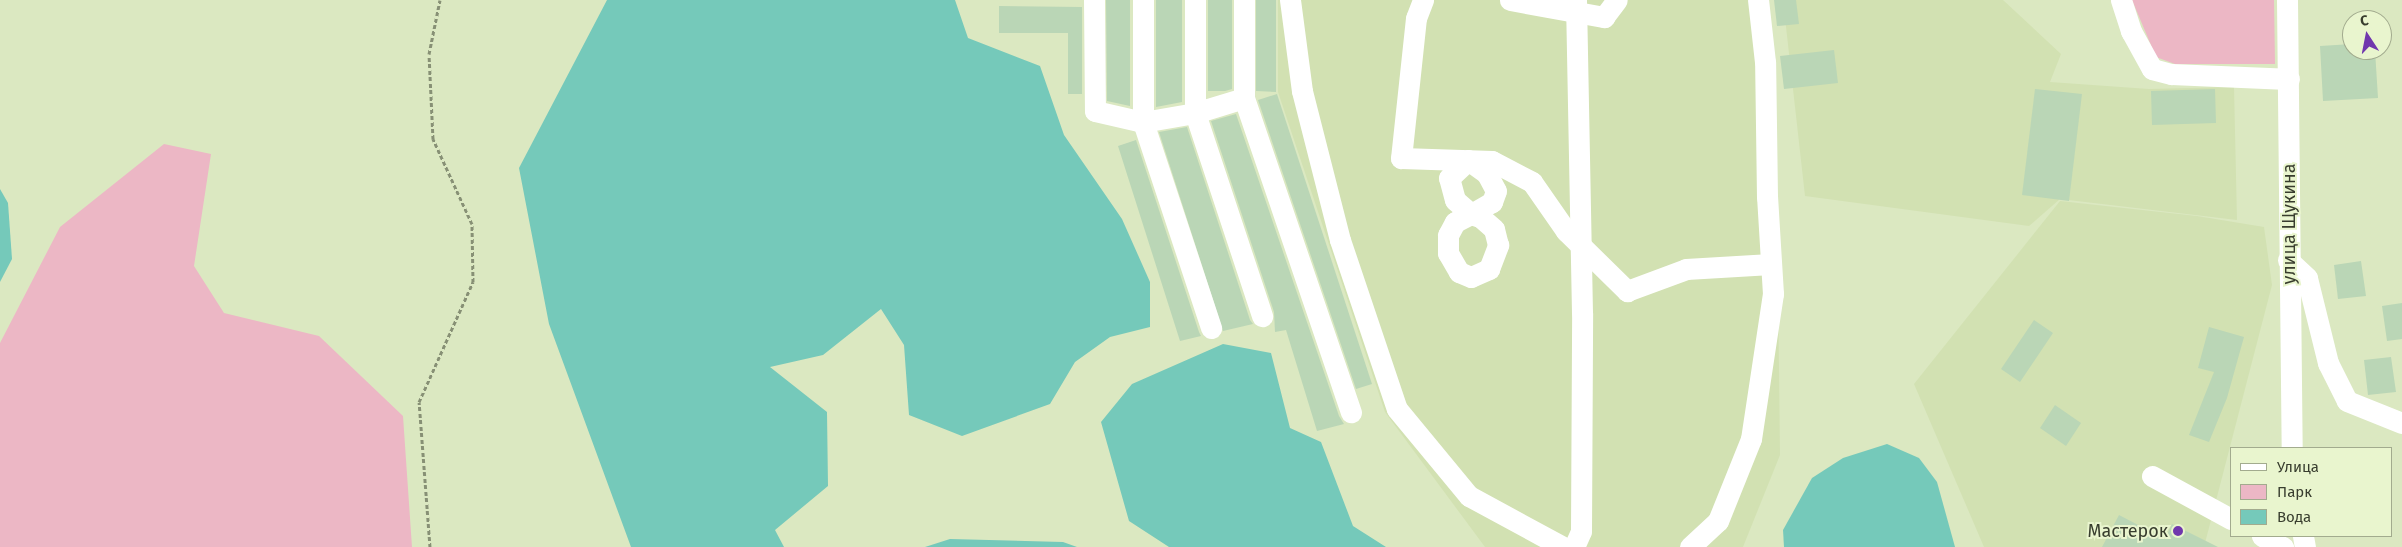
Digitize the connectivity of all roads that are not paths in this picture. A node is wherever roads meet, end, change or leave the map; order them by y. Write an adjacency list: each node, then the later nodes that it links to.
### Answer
1 (1094, 0): 16 (street)
2 (1143, 0): 16 (street)
3 (1195, 0): 15 (street)
4 (1244, 0): 14 (street)
5 (1290, 0): 29 (street)
6 (1423, 0): 17 (street)
7 (1512, 0): 12 (street)
8 (1617, 0): 12 (street)
9 (1758, 0): 20 (street)
10 (2121, 0): 13 (street)
11 (2287, 0): 13 (street, улица Щукина)
12 (1576, 6): 18 (street)
13 (2289, 79): 19 (street, улица Щукина)
14 (1244, 98): 15 (street); 23 (street)
15 (1195, 113): 16 (street); 21 (street)
16 (1143, 122): 22 (street)
17 (1468, 160): 17 (street); 18 (street)
18 (1582, 246): 20 (street); 30 (street)
19 (2288, 260): 24 (street); 25 (street, улица Щукина)
20 (1771, 264): 31 (street)
21 (1262, 316)
22 (1211, 328)
23 (1351, 412)
24 (2402, 423)
25 (2292, 447)
26 (2152, 476): 27 (street)
27 (2230, 518)
28 (2264, 537): 32 (street)
29 (1563, 547)
30 (1574, 547)
31 (1690, 547)
32 (2283, 547)

